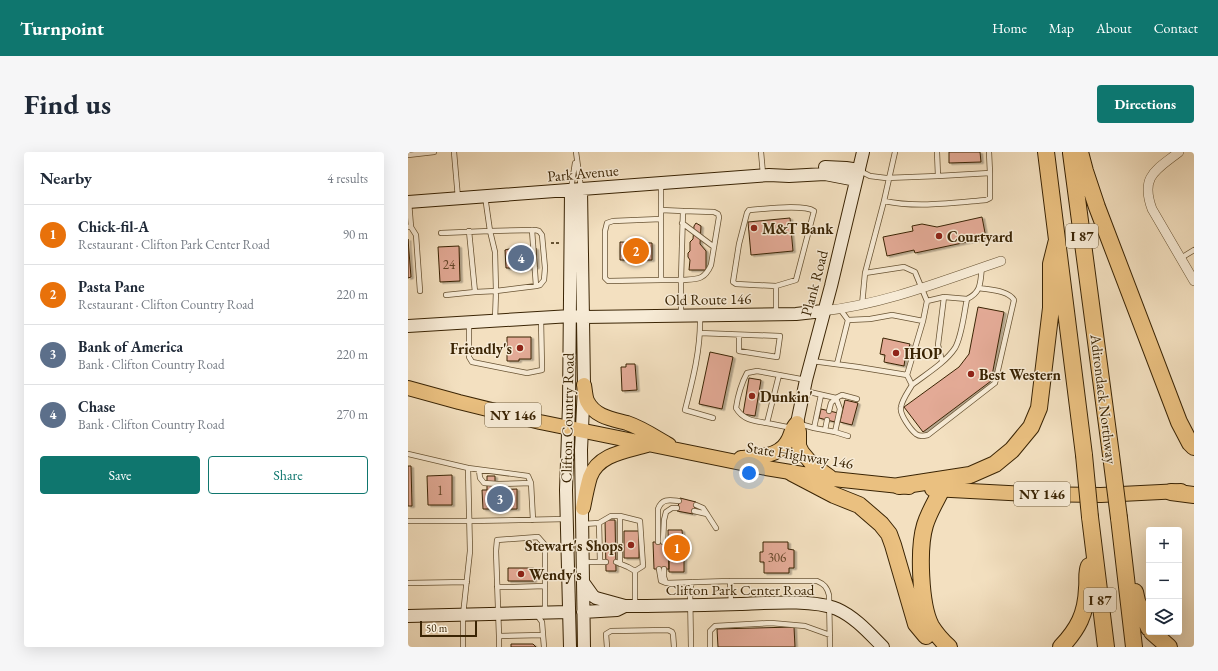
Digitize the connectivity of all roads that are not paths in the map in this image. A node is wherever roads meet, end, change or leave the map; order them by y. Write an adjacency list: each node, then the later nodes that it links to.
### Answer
1 (434, 152): 13 (lane)
2 (454, 152): 23 (lane)
3 (761, 152): 15 (lane)
4 (863, 152): 16 (street, Plank Road)
5 (895, 152): 19 (lane)
6 (937, 152): 18 (lane)
7 (989, 152): 14 (lane)
8 (1046, 152): 35 (highway, Adirondack Northway / I 87)
9 (1071, 152): 123 (highway, Adirondack Northway / I 87, bridge)
10 (1080, 152): 96 (highway)
11 (1179, 152): 38 (street)
12 (576, 154): 21 (lane); 21 (lane)
13 (408, 155)
14 (990, 173): 18 (lane); 24 (lane)
15 (766, 175): 16 (street, Park Avenue); 20 (street, Park Avenue)
16 (858, 175): 17 (lane); 17 (lane); 58 (street, Plank Road)
17 (870, 176): 19 (lane)
18 (938, 176): 19 (lane)
19 (888, 178): 24 (lane)
20 (661, 183): 21 (street, Park Avenue); 26 (lane)
21 (576, 190): 22 (street, Park Avenue); 62 (street, Clifton Country Road); 63 (street, Clifton Country Road)
22 (485, 196): 23 (street, Park Avenue); 31 (lane)
23 (458, 198): 25 (street, Park Avenue)
24 (884, 201): 41 (lane)
25 (409, 202): 30 (lane)
26 (661, 210): 27 (lane); 28 (lane)
27 (683, 211): 29 (lane); 36 (lane)
28 (661, 219): 42 (lane); 42 (lane)
29 (682, 223): 36 (lane); 43 (lane)
30 (410, 227): 49 (lane)
31 (490, 230): 32 (lane); 33 (lane); 50 (lane)
32 (532, 230): 45 (lane); 45 (lane)
33 (469, 231): 34 (lane); 51 (lane)
34 (441, 233)
35 (1057, 240): 105 (highway); 125 (highway, Adirondack Northway / I 87, bridge)
36 (714, 247): 43 (lane)
37 (1194, 250): 38 (lane)
38 (1181, 258): 44 (street)
39 (1001, 261): 40 (street, Old Route 146)
40 (982, 267): 47 (lane); 48 (street, Old Route 146)
41 (864, 273): 48 (lane); 56 (lane)
42 (661, 280): 43 (lane)
43 (681, 280): 59 (lane)
44 (1194, 280)
45 (536, 286): 50 (lane)
46 (776, 286): 46 (lane); 60 (lane)
47 (979, 288): 54 (lane); 79 (lane)
48 (921, 289): 55 (lane); 56 (street, Old Route 146)
49 (420, 291)
50 (496, 291): 51 (lane); 65 (lane)
51 (475, 292): 52 (lane)
52 (446, 295)
53 (944, 297): 54 (lane); 55 (lane); 73 (lane)
54 (967, 299): 73 (lane)
55 (927, 301): 68 (lane)
56 (862, 305): 57 (street, Old Route 146)
57 (840, 309): 58 (street, Old Route 146); 66 (lane)
58 (823, 311): 60 (street, Old Route 146); 72 (street, Plank Road)
59 (680, 314): 61 (street, Old Route 146); 63 (street, Old Route 146)
60 (776, 314): 61 (street, Old Route 146)
61 (700, 315): 70 (lane)
62 (571, 316): 63 (street, Old Route 146); 64 (street, Old Route 146); 89 (street, Clifton Country Road)
63 (584, 317): 77 (street, Clifton Country Road)
64 (540, 318): 65 (street, Old Route 146); 67 (lane)
65 (495, 320): 67 (street, Old Route 146)
66 (848, 320): 68 (lane); 74 (lane)
67 (469, 321): 69 (street, Old Route 146)
68 (923, 321): 76 (lane)
69 (408, 326)
70 (700, 333): 71 (lane); 85 (lane)
71 (739, 335): 71 (lane)
72 (810, 361): 74 (lane); 78 (street, Plank Road)
73 (942, 361): 79 (lane)
74 (837, 364): 76 (lane)
75 (779, 375): 78 (lane); 87 (lane); 87 (lane)
76 (907, 375): 79 (lane)
77 (584, 385): 91 (street, Clifton Country Road); 97 (main road)
78 (804, 385): 81 (lane); 88 (street, Plank Road)
79 (912, 385)
80 (408, 388): 89 (main road, State Highway 146 / NY 146)
81 (821, 395): 82 (lane); 90 (lane)
82 (836, 398): 83 (lane); 84 (lane); 93 (lane)
83 (857, 399)
84 (829, 411)
85 (713, 418)
86 (827, 420): 92 (lane)
87 (767, 423): 88 (lane)
88 (794, 426): 90 (lane); 99 (main road); 103 (main road)
89 (568, 427): 91 (main road, State Highway 146 / NY 146); 117 (street, Clifton Country Road)
90 (814, 428): 92 (lane)
91 (582, 430): 95 (main road, State Highway 146 / NY 146); 112 (street, Clifton Country Road)
92 (824, 430): 93 (lane)
93 (835, 432): 94 (lane)
94 (848, 436)
95 (650, 444): 97 (main road, State Highway 146 / NY 146); 112 (main road)
96 (1194, 446)
97 (674, 449): 99 (main road, State Highway 146 / NY 146)
98 (408, 454): 100 (lane)
99 (725, 459): 102 (main road, State Highway 146 / NY 146)
100 (468, 468): 101 (lane); 120 (lane)
101 (479, 470): 104 (lane); 104 (lane)
102 (792, 473): 103 (main road, State Highway 146 / NY 146); 152 (highway)
103 (833, 479): 105 (main road, State Highway 146 / NY 146)
104 (531, 482): 118 (lane)
105 (899, 486): 106 (main road, State Highway 146 / NY 146)
106 (937, 489): 108 (main road, State Highway 146 / NY 146); 152 (highway); 164 (highway)
107 (1194, 490): 108 (main road, State Highway 146 / NY 146)
108 (1171, 492): 109 (highway)
109 (1194, 495)
110 (679, 501): 113 (lane)
111 (696, 505): 115 (lane)
112 (583, 508): 121 (street, Clifton Country Road)
113 (678, 508)
114 (694, 511): 115 (lane)
115 (707, 514): 124 (lane)
116 (620, 516): 122 (lane); 128 (lane); 128 (lane)
117 (566, 519): 118 (lane); 129 (street, Clifton Country Road)
118 (533, 520): 120 (lane)
119 (408, 521): 120 (lane)
120 (469, 521): 131 (lane)
121 (582, 524): 122 (lane); 126 (street, Clifton Country Road)
122 (599, 524): 126 (lane)
123 (1121, 526): 147 (highway); 167 (highway, Adirondack Northway / I 87)
124 (716, 528)
125 (1094, 554): 165 (highway); 166 (highway, Adirondack Northway / I 87)
126 (583, 562): 132 (street, Clifton Country Road)
127 (662, 569): 133 (lane)
128 (635, 571): 138 (lane)
129 (569, 577): 142 (street, Clifton Country Road); 143 (street)
130 (730, 581): 133 (lane); 137 (lane); 140 (lane)
131 (466, 582): 134 (lane); 145 (lane)
132 (583, 582): 138 (street); 143 (street, Clifton Country Road)
133 (692, 582): 139 (lane)
134 (408, 583)
135 (545, 586): 136 (lane); 136 (lane); 141 (lane)
136 (497, 587): 144 (lane)
137 (731, 605): 139 (street, Clifton Park Center Road); 140 (street, Clifton Park Center Road)
138 (630, 606): 139 (street, Clifton Park Center Road); 143 (street, Clifton Park Center Road)
139 (690, 606): 160 (lane)
140 (829, 606): 149 (lane); 163 (street, Clifton Park Center Road)
141 (539, 612): 142 (street); 144 (street); 148 (lane)
142 (569, 612): 156 (street, Clifton Country Road)
143 (583, 612): 157 (street, Clifton Country Road)
144 (498, 613): 145 (street); 151 (lane)
145 (463, 615): 146 (street); 153 (lane)
146 (408, 616)
147 (1146, 621)
148 (543, 635): 151 (lane); 155 (lane)
149 (830, 635): 161 (lane); 162 (lane)
150 (1155, 635): 168 (highway)
151 (499, 636): 154 (lane)
152 (930, 642)
153 (463, 647)
154 (499, 647)
155 (544, 647)
156 (570, 647)
157 (584, 647)
158 (607, 647): 159 (lane)
159 (674, 647)
160 (691, 647)
161 (710, 647)
162 (830, 647)
163 (884, 647)
164 (949, 647)
165 (1061, 647)
166 (1106, 647)
167 (1134, 647)
168 (1169, 647)

